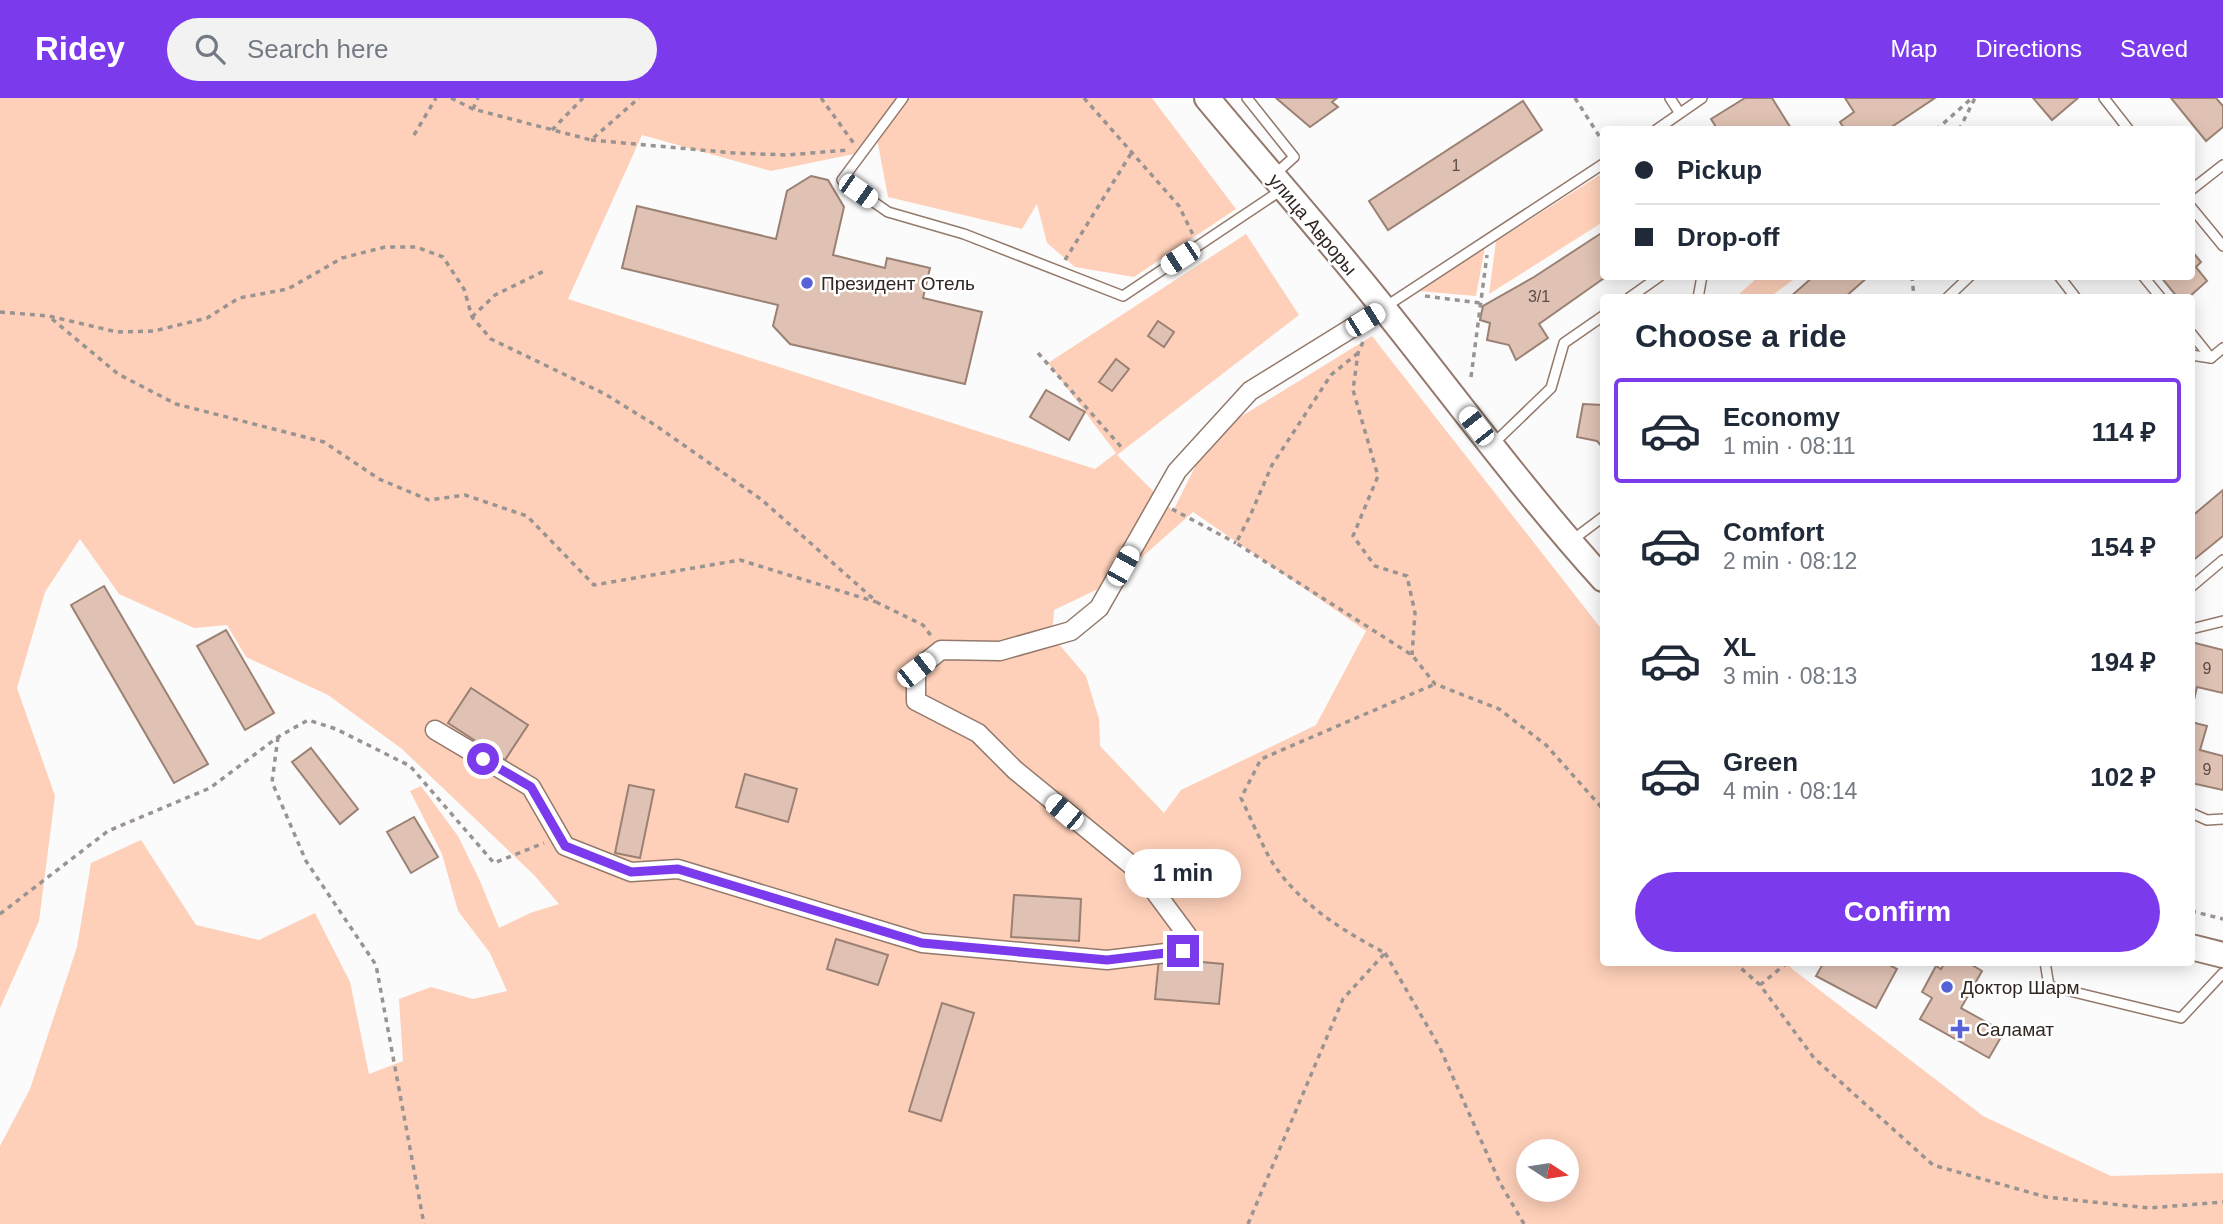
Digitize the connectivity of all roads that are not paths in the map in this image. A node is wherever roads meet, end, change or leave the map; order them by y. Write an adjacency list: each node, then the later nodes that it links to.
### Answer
1 (903, 98): 12 (lane)
2 (1207, 98): 12 (street, улица Авроры)
3 (1247, 98): 12 (lane)
4 (1670, 98): 7 (lane)
5 (1702, 98): 7 (lane)
6 (2104, 98): 9 (lane)
7 (1679, 112): 8 (lane)
8 (1661, 126)
9 (2126, 126)
10 (2223, 164): 13 (lane)
11 (1600, 166): 24 (lane)
12 (1278, 183): 24 (street, улица Авроры)
13 (2195, 187)
14 (2195, 212): 15 (lane)
15 (2223, 246)
16 (1654, 280): 20 (lane)
17 (1966, 280): 21 (lane)
18 (2062, 280): 22 (lane)
19 (2146, 280): 23 (lane)
20 (1635, 294)
21 (1951, 294)
22 (2073, 294)
23 (2158, 294)
24 (1384, 308): 30 (street, улица Авроры); 38 (street)
25 (1600, 318): 30 (lane)
26 (2195, 338): 29 (lane)
27 (2223, 348): 29 (lane)
28 (2195, 356): 29 (lane)
29 (2211, 358)
30 (1492, 446): 32 (street, улица Авроры)
31 (1600, 518): 32 (lane)
32 (1569, 542): 34 (street, улица Авроры)
33 (2223, 560): 35 (lane)
34 (1600, 576)
35 (2195, 584)
36 (2223, 621): 37 (lane)
37 (2195, 628)
38 (435, 730)
39 (2195, 815): 40 (lane)
40 (2223, 818)
41 (2195, 948): 42 (street)
42 (2223, 955)
43 (2046, 966): 44 (lane)
44 (2223, 973)

